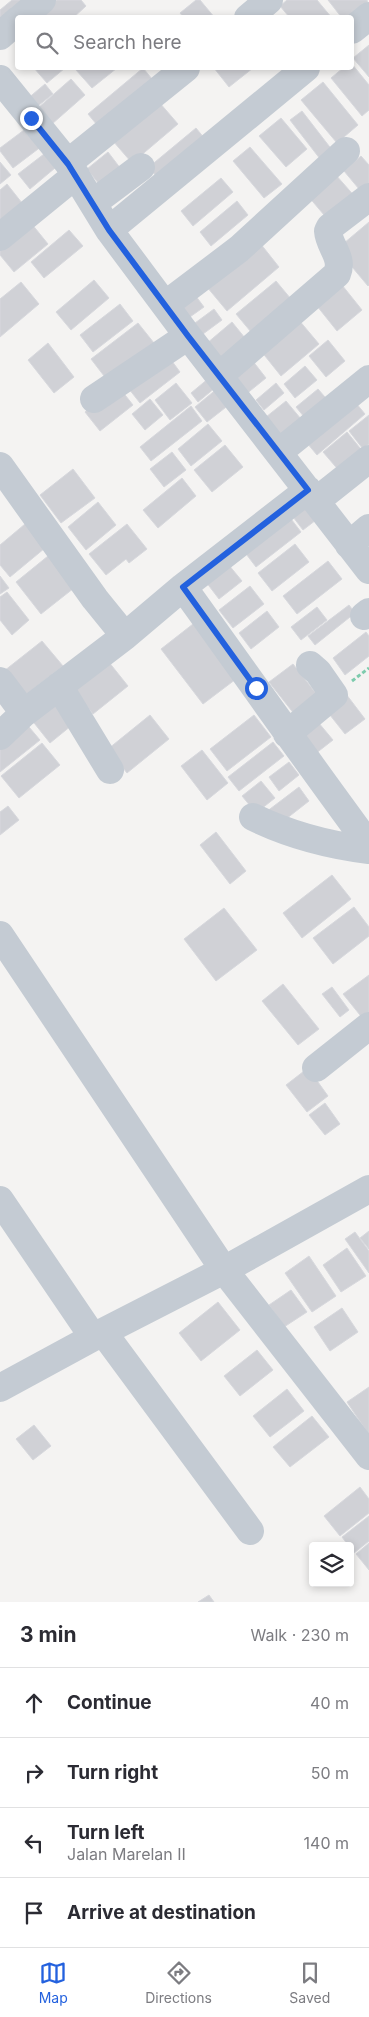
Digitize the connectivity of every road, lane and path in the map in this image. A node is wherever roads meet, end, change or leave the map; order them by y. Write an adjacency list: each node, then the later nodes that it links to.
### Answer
1 (42, 0): 3 (street)
2 (269, 0): 4 (street)
3 (24, 15)
4 (252, 15)
5 (369, 16): 7 (street)
6 (15, 23): 8 (street)
7 (354, 28)
8 (0, 36)
9 (184, 70): 14 (street)
10 (304, 70): 17 (street)
11 (0, 79): 14 (street)
12 (346, 151): 19 (street)
13 (141, 166): 16 (street)
14 (72, 169): 16 (street); 18 (street)
15 (369, 196): 21 (street)
16 (93, 203): 17 (street)
17 (109, 230): 19 (street)
18 (0, 238)
19 (165, 305): 20 (street)
20 (188, 336): 21 (street); 23 (street)
21 (220, 375): 24 (street)
22 (369, 379): 24 (street)
23 (94, 399)
24 (280, 452): 27 (street)
25 (369, 460): 27 (street)
26 (5, 483): 31 (street)
27 (312, 496): 28 (street); 30 (street)
28 (359, 537): 29 (street)
29 (369, 570)
30 (183, 587): 31 (street); 36 (street)
31 (125, 636): 34 (street)
32 (310, 665): 36 (street)
33 (0, 681): 35 (street)
34 (59, 686): 35 (street); 38 (street)
35 (24, 713): 37 (street)
36 (287, 734): 40 (street)
37 (0, 736)
38 (110, 770)
39 (253, 817): 41 (street)
40 (369, 846)
41 (369, 850)
42 (0, 935): 47 (street)
43 (369, 1026): 44 (street)
44 (316, 1068)
45 (369, 1189): 47 (street)
46 (0, 1200): 48 (street)
47 (224, 1270): 48 (street); 50 (street)
48 (98, 1335): 49 (street); 51 (street)
49 (0, 1388)
50 (369, 1456)
51 (250, 1531)

